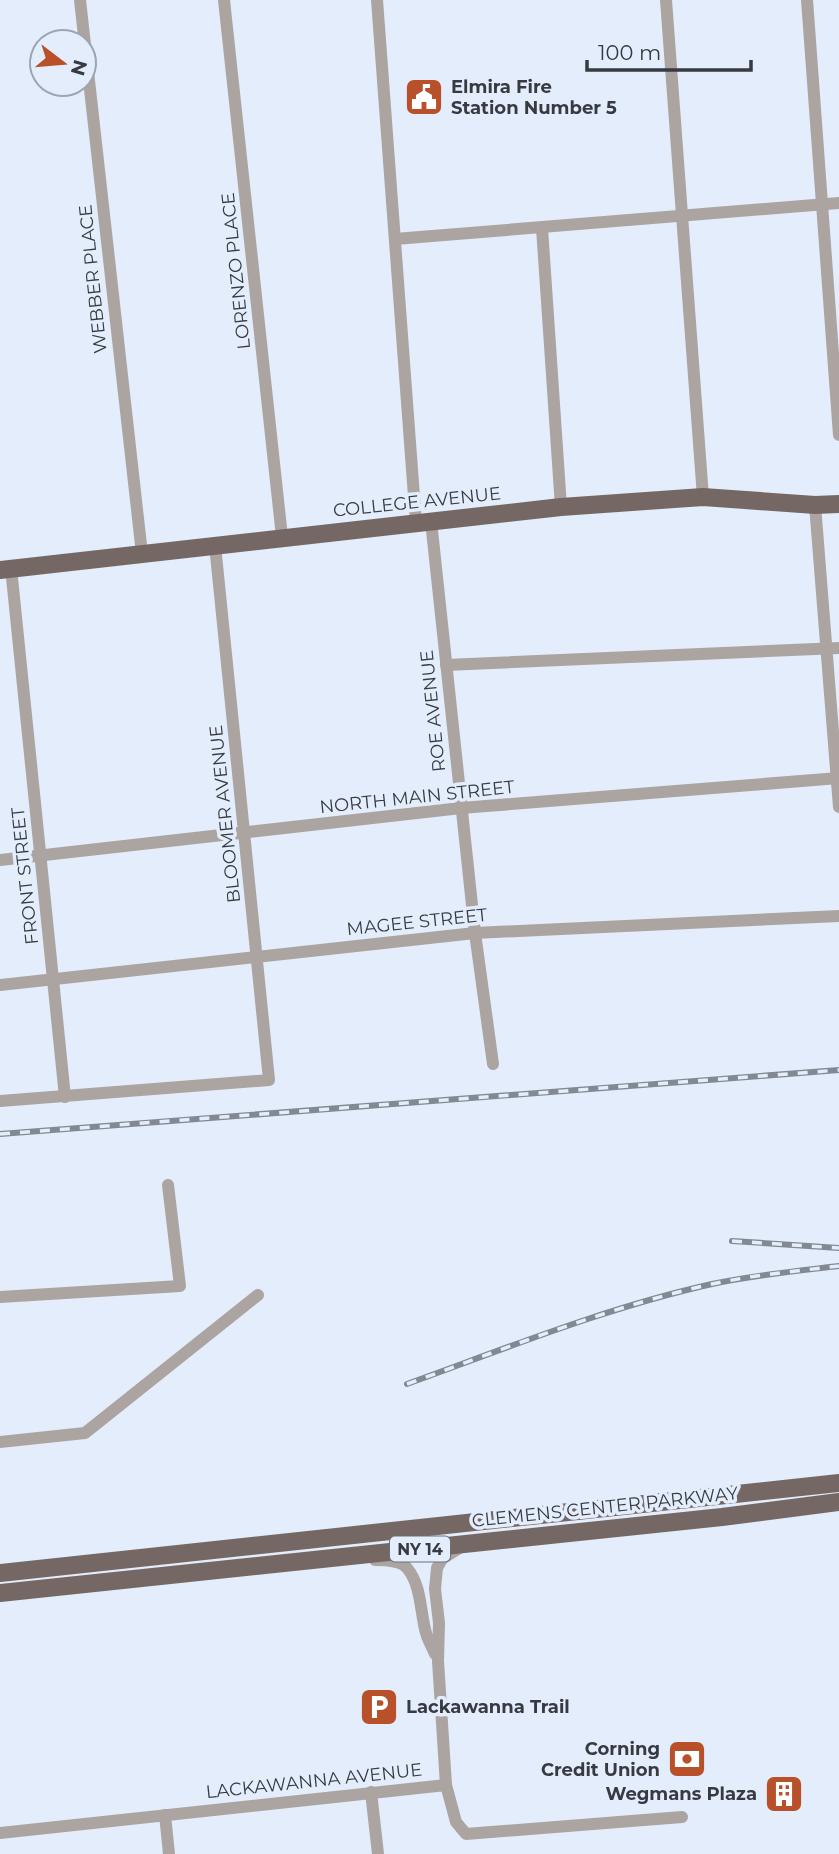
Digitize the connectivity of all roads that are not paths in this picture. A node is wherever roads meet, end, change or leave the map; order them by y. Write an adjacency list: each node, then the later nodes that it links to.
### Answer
1 (80, 0): 19 (street, WEBBER PLACE)
2 (224, 0): 17 (street, LORENZO PLACE)
3 (377, 0): 10 (street, ROE AVENUE)
4 (666, 0): 8 (street)
5 (807, 0): 7 (street)
6 (839, 203): 7 (street)
7 (822, 205): 8 (street); 11 (street)
8 (681, 216): 9 (street); 12 (street)
9 (542, 228): 10 (street); 15 (street)
10 (395, 239): 16 (street, ROE AVENUE)
11 (839, 435)
12 (703, 497): 14 (main road, COLLEGE AVENUE); 15 (main road, COLLEGE AVENUE)
13 (839, 504): 14 (main road, COLLEGE AVENUE)
14 (815, 505): 21 (street)
15 (561, 507): 16 (main road, COLLEGE AVENUE)
16 (424, 522): 17 (main road, COLLEGE AVENUE); 22 (street, ROE AVENUE)
17 (282, 537): 18 (main road, COLLEGE AVENUE)
18 (215, 545): 19 (main road, COLLEGE AVENUE); 26 (street, BLOOMER AVENUE)
19 (142, 554): 20 (main road, COLLEGE AVENUE)
20 (6, 569): 27 (street, FRONT STREET)
21 (833, 648): 22 (street); 23 (street)
22 (446, 665): 25 (street, ROE AVENUE)
23 (838, 778): 24 (street); 25 (street, NORTH MAIN STREET)
24 (839, 807)
25 (461, 808): 26 (street, NORTH MAIN STREET); 30 (street, ROE AVENUE)
26 (244, 833): 27 (street, NORTH MAIN STREET); 31 (street, BLOOMER AVENUE)
27 (41, 856): 28 (street, NORTH MAIN STREET); 32 (street, FRONT STREET)
28 (0, 860)
29 (839, 916): 30 (street, MAGEE STREET)
30 (475, 933): 31 (street, MAGEE STREET); 34 (street, ROE AVENUE)
31 (257, 956): 32 (street, MAGEE STREET); 35 (street, BLOOMER AVENUE)
32 (54, 979): 33 (street, MAGEE STREET); 35 (street, FRONT STREET)
33 (0, 985)
34 (493, 1064)
35 (65, 1097): 36 (street)
36 (0, 1101)
37 (168, 1185): 39 (street)
38 (258, 1295): 40 (street)
39 (0, 1297)
40 (0, 1443)
41 (839, 1483): 45 (main road, CLEMENS CENTER PARKWAY / NY 14)
42 (839, 1502): 43 (main road, CLEMENS CENTER PARKWAY / NY 14)
43 (467, 1543): 44 (main road, CLEMENS CENTER PARKWAY / NY 14); 47 (street)
44 (346, 1557): 46 (main road, CLEMENS CENTER PARKWAY / NY 14); 47 (street)
45 (0, 1573)
46 (0, 1593)
47 (438, 1661): 48 (street)
48 (446, 1785): 49 (street, LACKAWANNA AVENUE); 51 (street, LACKAWANNA AVENUE)
49 (371, 1792): 50 (street, LACKAWANNA AVENUE); 54 (street)
50 (165, 1815): 52 (street, LACKAWANNA AVENUE); 53 (street)
51 (682, 1817)
52 (0, 1833)
53 (169, 1854)
54 (378, 1854)

